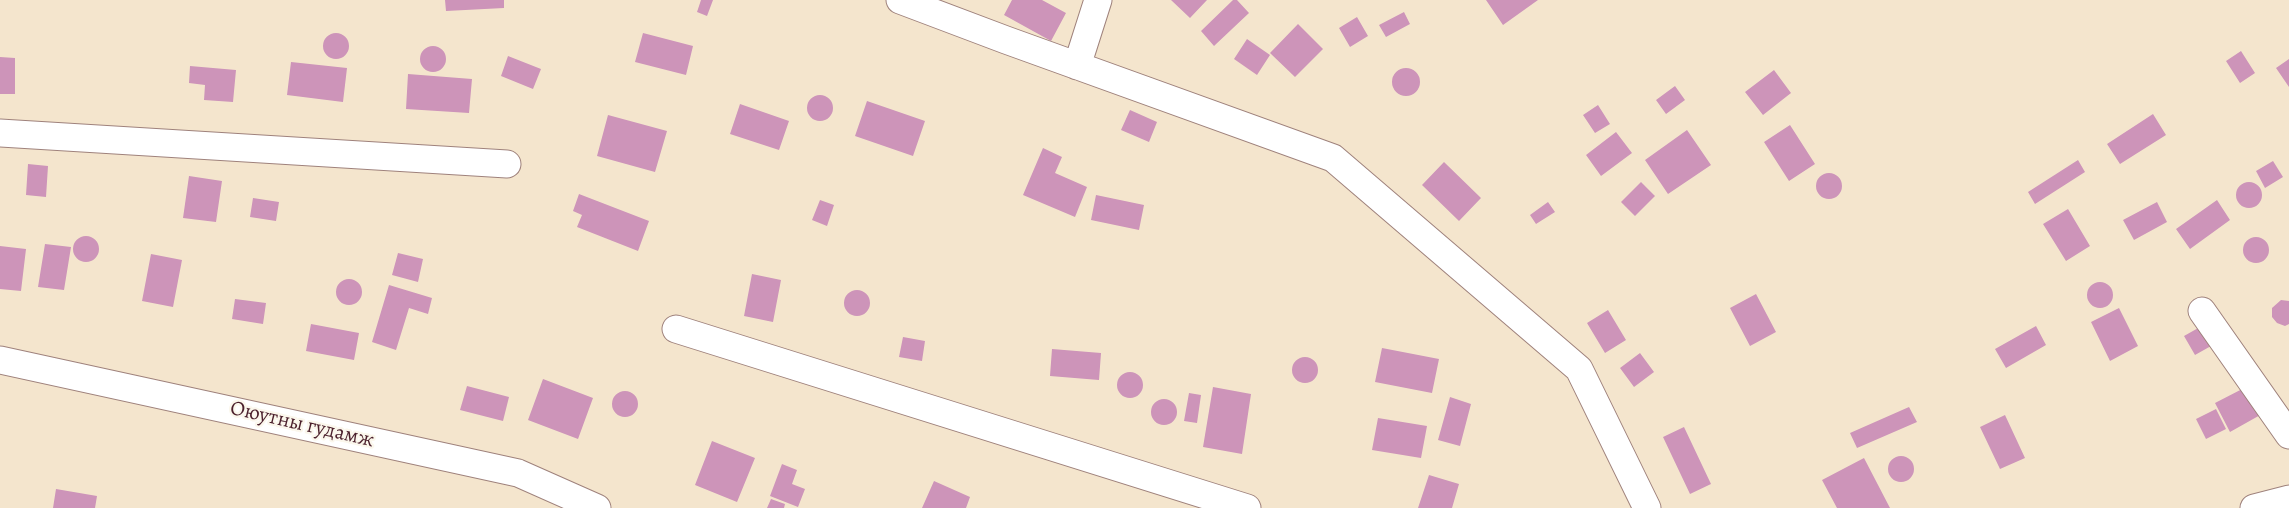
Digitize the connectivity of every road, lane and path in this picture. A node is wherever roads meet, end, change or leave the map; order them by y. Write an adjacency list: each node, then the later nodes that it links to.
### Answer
1 (900, 0): 3 (street)
2 (1098, 0): 3 (street)
3 (1077, 66): 13 (street)
4 (0, 133): 5 (street)
5 (507, 164)
6 (2202, 311): 9 (street)
7 (676, 329): 12 (street)
8 (0, 360): 11 (street, Оюутны гудамж)
9 (2289, 435)
10 (2289, 499): 14 (street)
11 (597, 508)
12 (1247, 508)
13 (1647, 508)
14 (2254, 508)

